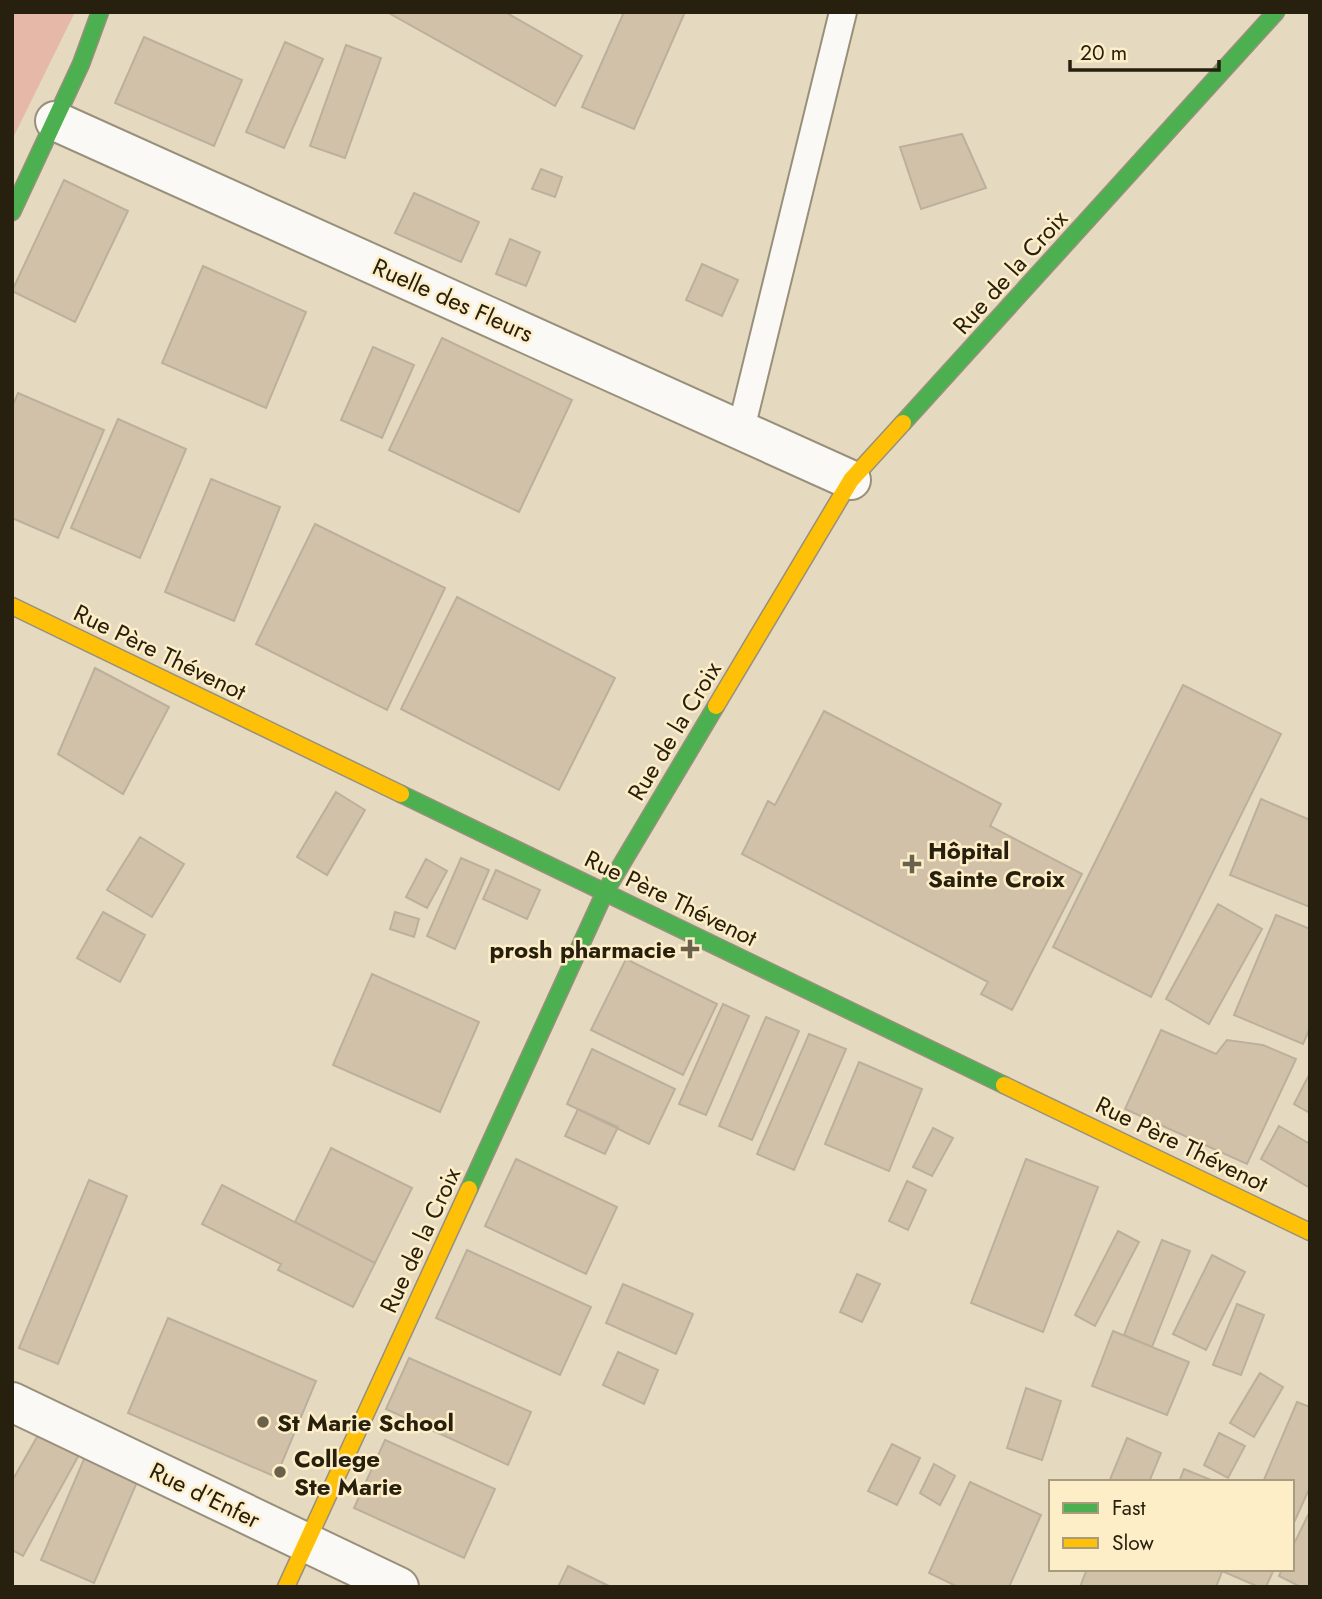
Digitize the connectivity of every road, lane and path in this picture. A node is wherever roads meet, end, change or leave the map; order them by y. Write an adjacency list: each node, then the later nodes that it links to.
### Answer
1 (100, 12): 4 (street)
2 (844, 12): 6 (lane)
3 (1276, 12): 7 (street, Rue de la Croix)
4 (55, 121): 5 (street); 6 (street, Ruelle des Fleurs)
5 (12, 212)
6 (741, 429): 7 (street, Ruelle des Fleurs)
7 (851, 480): 9 (street, Rue de la Croix)
8 (12, 606): 9 (street, Rue Père Thévenot)
9 (605, 892): 10 (street, Rue Père Thévenot); 12 (street, Rue de la Croix)
10 (1310, 1231)
11 (12, 1402): 12 (street, Rue d'Enfer)
12 (306, 1544): 13 (street, Rue de la Croix); 14 (street, Rue d'Enfer)
13 (286, 1587)
14 (398, 1587)

